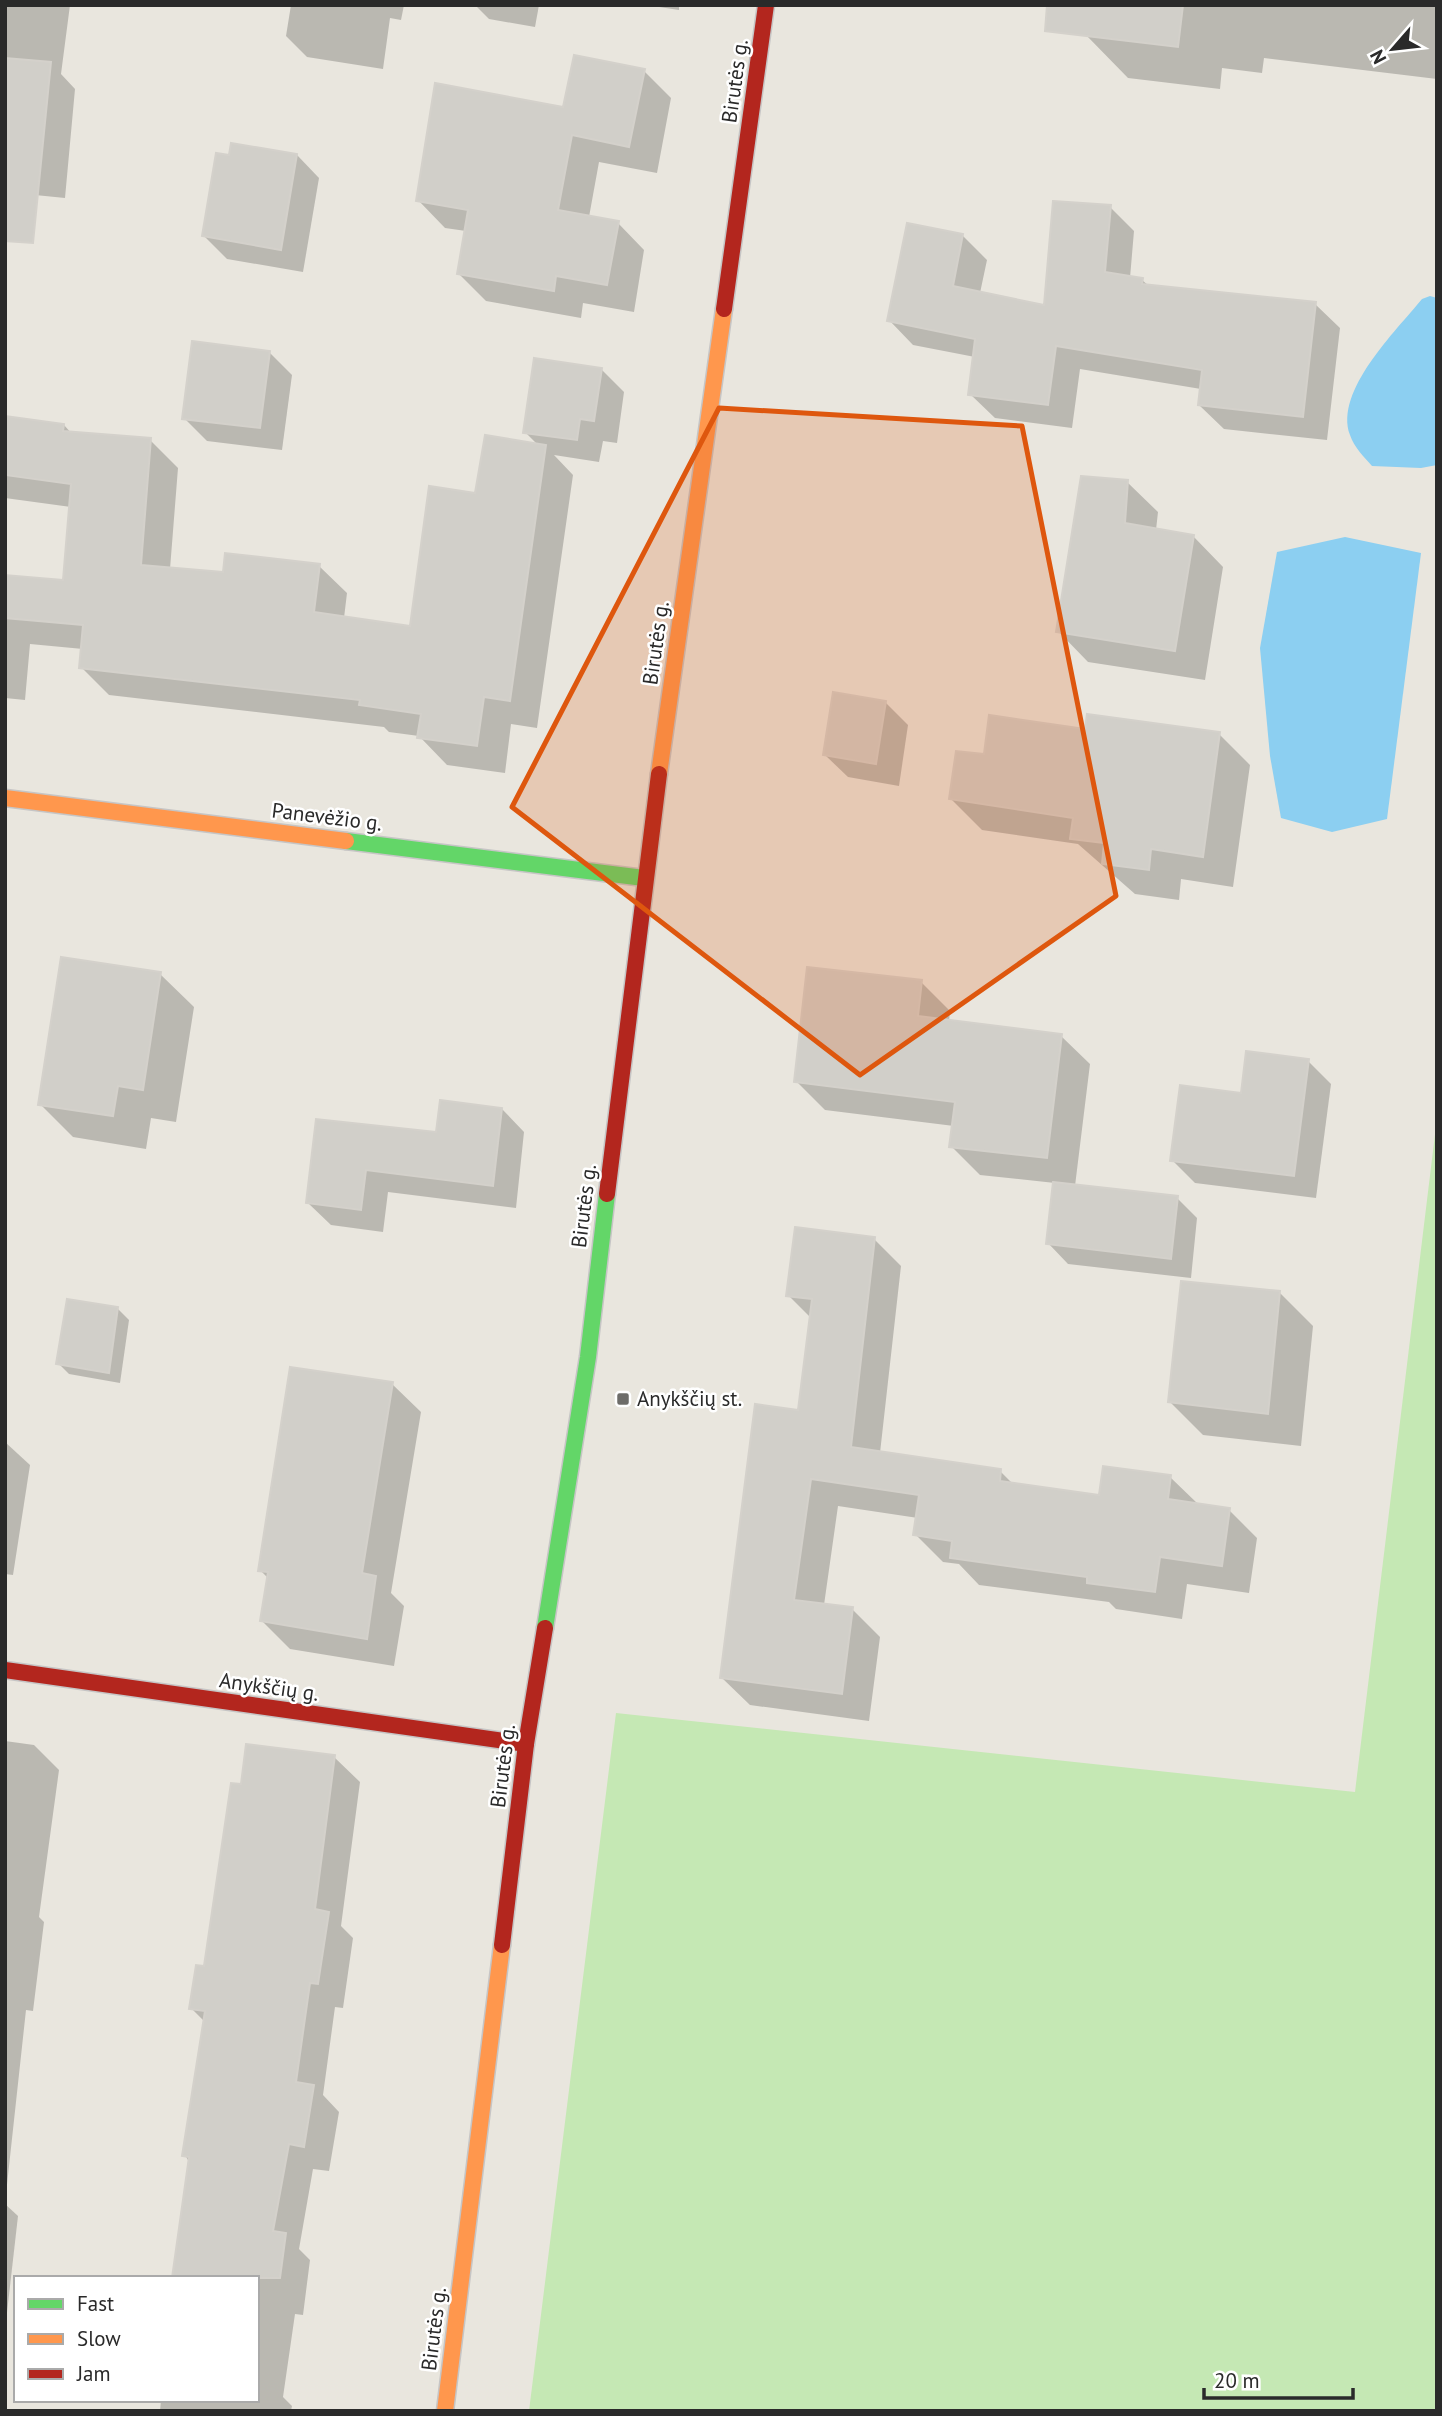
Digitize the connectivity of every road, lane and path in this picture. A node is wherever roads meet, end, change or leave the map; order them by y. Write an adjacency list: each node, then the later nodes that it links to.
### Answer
1 (766, 5): 3 (street, Birutės g.)
2 (5, 798): 3 (street, Panevėžio g.)
3 (644, 878): 5 (street, Birutės g.)
4 (5, 1670): 5 (street, Anykščių g.)
5 (526, 1744): 6 (street, Birutės g.)
6 (445, 2411)

